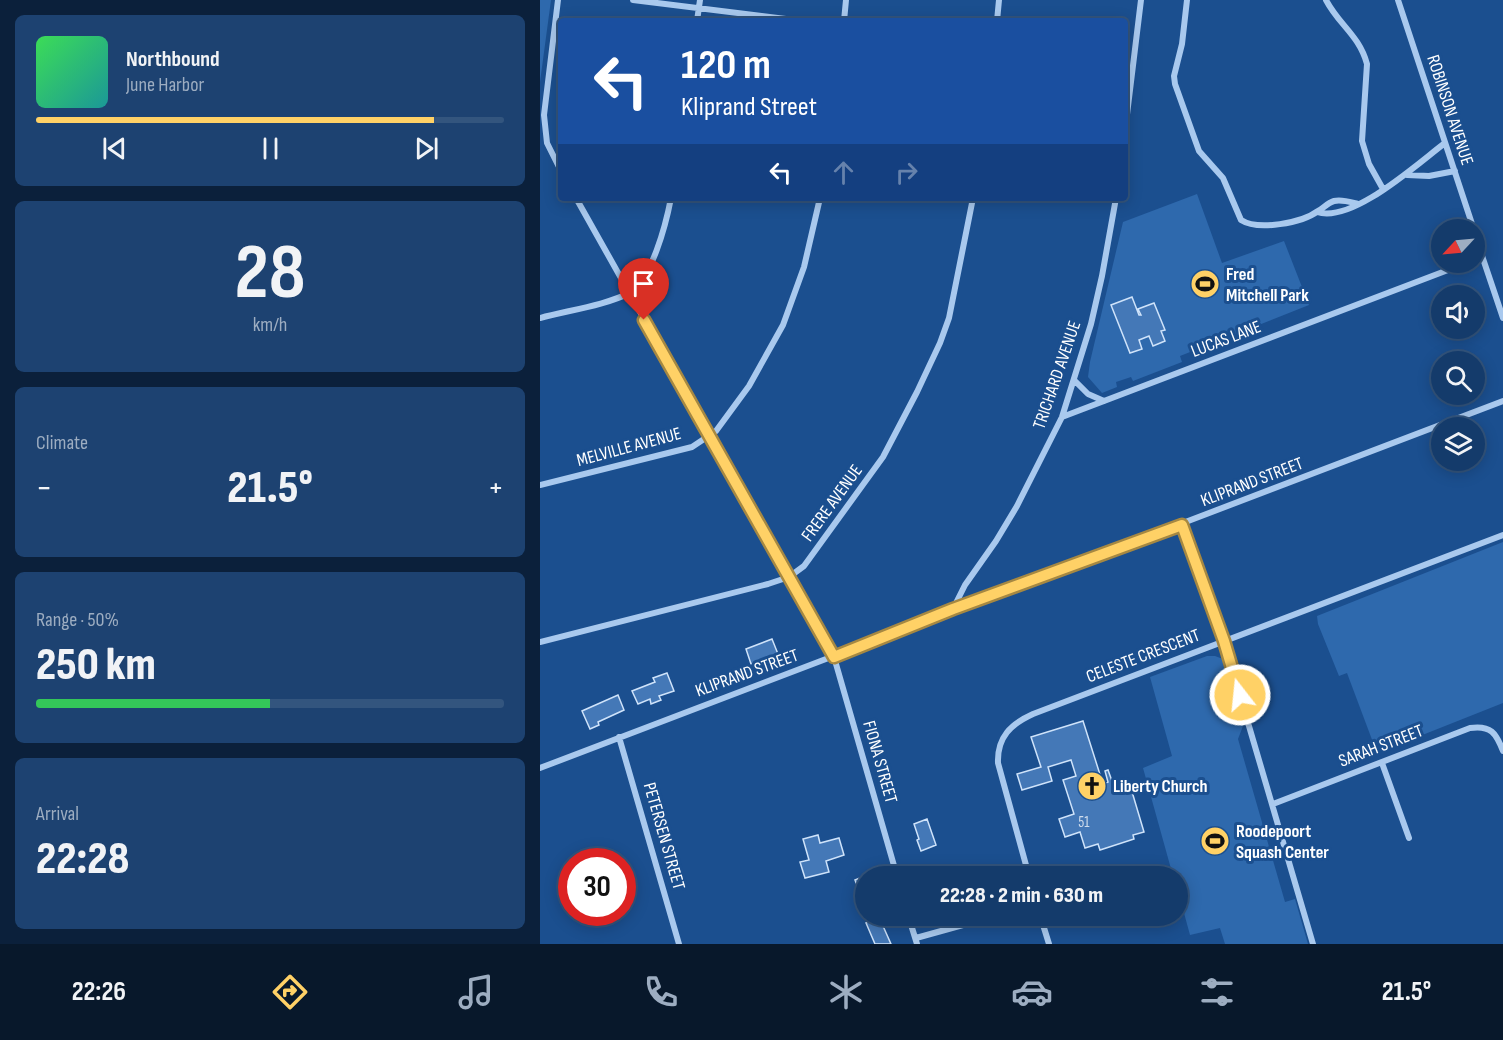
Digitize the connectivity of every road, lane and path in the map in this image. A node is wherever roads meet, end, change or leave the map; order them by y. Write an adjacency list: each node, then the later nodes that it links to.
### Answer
1 (558, 0): 18 (street)
2 (633, 0): 10 (street)
3 (700, 0): 10 (street)
4 (846, 0): 13 (street)
5 (999, 0): 14 (street)
6 (1141, 0): 16 (street)
7 (1187, 0): 30 (street)
8 (1326, 0): 23 (street)
9 (1398, 0): 19 (street, ROBINSON AVENUE)
10 (699, 8): 11 (street); 12 (street)
11 (698, 18)
12 (778, 18)
13 (844, 18)
14 (997, 18)
15 (1128, 59): 16 (street)
16 (1133, 60): 17 (street)
17 (1128, 104)
18 (544, 144): 20 (street)
19 (1446, 144): 21 (street, ROBINSON AVENUE); 22 (street)
20 (558, 166)
21 (1455, 171): 22 (street); 31 (street, ROBINSON AVENUE)
22 (1407, 175): 23 (street)
23 (1383, 189): 29 (street)
24 (578, 201): 34 (street, FIONA STREET)
25 (670, 201): 34 (street)
26 (819, 201): 41 (street, MELVILLE AVENUE)
27 (972, 201): 45 (street, FRERE AVENUE)
28 (1115, 201): 37 (street, TRICHARD AVENUE)
29 (1358, 204): 30 (street); 30 (street)
30 (1317, 212)
31 (1470, 219)
32 (1485, 263): 36 (street, ROBINSON AVENUE)
33 (1440, 273): 38 (street, LUCAS LANE)
34 (628, 293): 35 (street); 41 (street, FIONA STREET)
35 (540, 318)
36 (1503, 318)
37 (1074, 380): 38 (street); 40 (street, TRICHARD AVENUE)
38 (1104, 401): 40 (street, LUCAS LANE)
39 (1503, 401): 43 (street, KLIPRAND STREET)
40 (1062, 417): 46 (street, TRICHARD AVENUE)
41 (710, 436): 42 (street, MELVILLE AVENUE); 45 (street, FIONA STREET)
42 (540, 485)
43 (1182, 525): 46 (street, KLIPRAND STREET); 47 (street)
44 (1503, 535): 47 (street, CELESTE CRESCENT)
45 (789, 577): 48 (street, FRERE AVENUE); 49 (street, FIONA STREET)
46 (953, 609): 49 (street, KLIPRAND STREET)
47 (1224, 641): 54 (street); 57 (street, CELESTE CRESCENT)
48 (540, 642)
49 (834, 657): 50 (street, KLIPRAND STREET); 56 (street, FIONA STREET)
50 (620, 737): 53 (street, KLIPRAND STREET); 62 (street, PETERSEN STREET)
51 (1503, 751): 52 (street, SARAH STREET)
52 (1382, 763): 54 (street, SARAH STREET); 55 (street)
53 (540, 768)
54 (1273, 804): 64 (street)
55 (1409, 838)
56 (894, 866)
57 (1026, 866)
58 (911, 926): 61 (street)
59 (964, 926): 61 (street)
60 (1043, 926): 63 (street)
61 (916, 941)
62 (679, 944)
63 (1049, 944)
64 (1313, 944)

